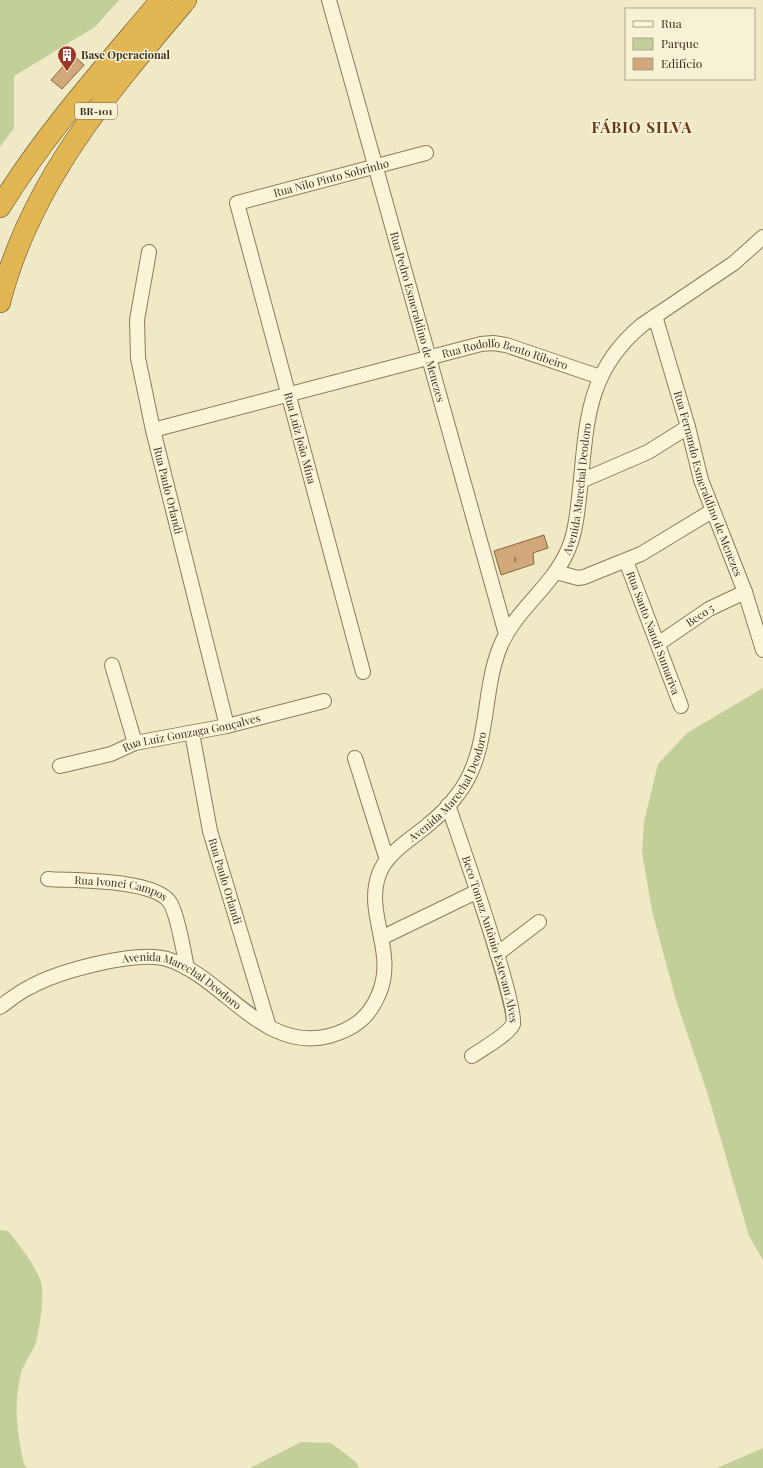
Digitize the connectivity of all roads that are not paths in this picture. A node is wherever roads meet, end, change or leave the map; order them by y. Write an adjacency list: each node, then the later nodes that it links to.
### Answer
1 (161, 0): 7 (highway, BR-101)
2 (186, 0): 10 (highway, BR-101)
3 (329, 0): 5 (street, Rua Pedro Esmeraldino de Menezes)
4 (426, 153): 5 (street, Rua Nilo Pinto Sobrinho)
5 (375, 166): 6 (street, Rua Nilo Pinto Sobrinho); 12 (street, Rua Pedro Esmeraldino de Menezes)
6 (237, 204): 14 (street, Rua Luiz João Mina)
7 (0, 207)
8 (763, 237): 11 (street, Avenida Marechal Deodoro)
9 (149, 252): 16 (street, Rua Paulo Orlandi)
10 (0, 302)
11 (655, 316): 13 (street, Avenida Marechal Deodoro); 15 (street, Rua Fernando Esmeraldino de Menezes)
12 (429, 358): 13 (street, Rua Rodolfo Bento Ribeiro); 14 (street, Rua Rodolfo Bento Ribeiro); 22 (street, Rua Pedro Esmeraldino de Menezes)
13 (600, 377): 17 (street, Avenida Marechal Deodoro)
14 (288, 395): 16 (street, Rua Rodolfo Bento Ribeiro); 26 (street, Rua Luiz João Mina)
15 (688, 427): 17 (street); 18 (street, Rua Fernando Esmeraldino de Menezes)
16 (153, 430): 29 (street, Rua Paulo Orlandi)
17 (581, 481): 20 (street, Avenida Marechal Deodoro)
18 (712, 511): 19 (street); 21 (street, Rua Fernando Esmeraldino de Menezes)
19 (626, 561): 20 (street); 23 (street, Rua Santo Nandi Sumariva)
20 (556, 572): 22 (street, Avenida Marechal Deodoro)
21 (745, 592): 23 (street, Beco 5); 24 (street, Rua Fernando Esmeraldino de Menezes)
22 (506, 634): 34 (street, Avenida Marechal Deodoro)
23 (658, 644): 28 (street, Rua Santo Nandi Sumariva)
24 (763, 650)
25 (112, 666): 31 (street)
26 (362, 672)
27 (324, 701): 29 (street, Rua Luiz Gonzaga Gonçalves)
28 (681, 706)
29 (227, 726): 30 (street, Rua Luiz Gonzaga Gonçalves)
30 (192, 733): 31 (street, Rua Luiz Gonzaga Gonçalves); 43 (street, Rua Paulo Orlandi)
31 (135, 743): 33 (street, Rua Luiz Gonzaga Gonçalves)
32 (355, 758): 35 (street)
33 (60, 766)
34 (448, 805): 35 (street, Avenida Marechal Deodoro); 37 (street, Beco Tomaz Antônio Estevam Alves)
35 (387, 860): 39 (street, Avenida Marechal Deodoro)
36 (48, 879): 41 (street, Rua Ivonei Campos)
37 (476, 892): 39 (street); 40 (street, Beco Tomaz Antônio Estevam Alves)
38 (539, 922): 40 (street)
39 (381, 938): 43 (street, Avenida Marechal Deodoro)
40 (497, 954): 44 (street, Beco Tomaz Antônio Estevam Alves)
41 (187, 968): 42 (street, Avenida Marechal Deodoro); 43 (street, Avenida Marechal Deodoro)
42 (0, 1007)
43 (269, 1027)
44 (472, 1056)

